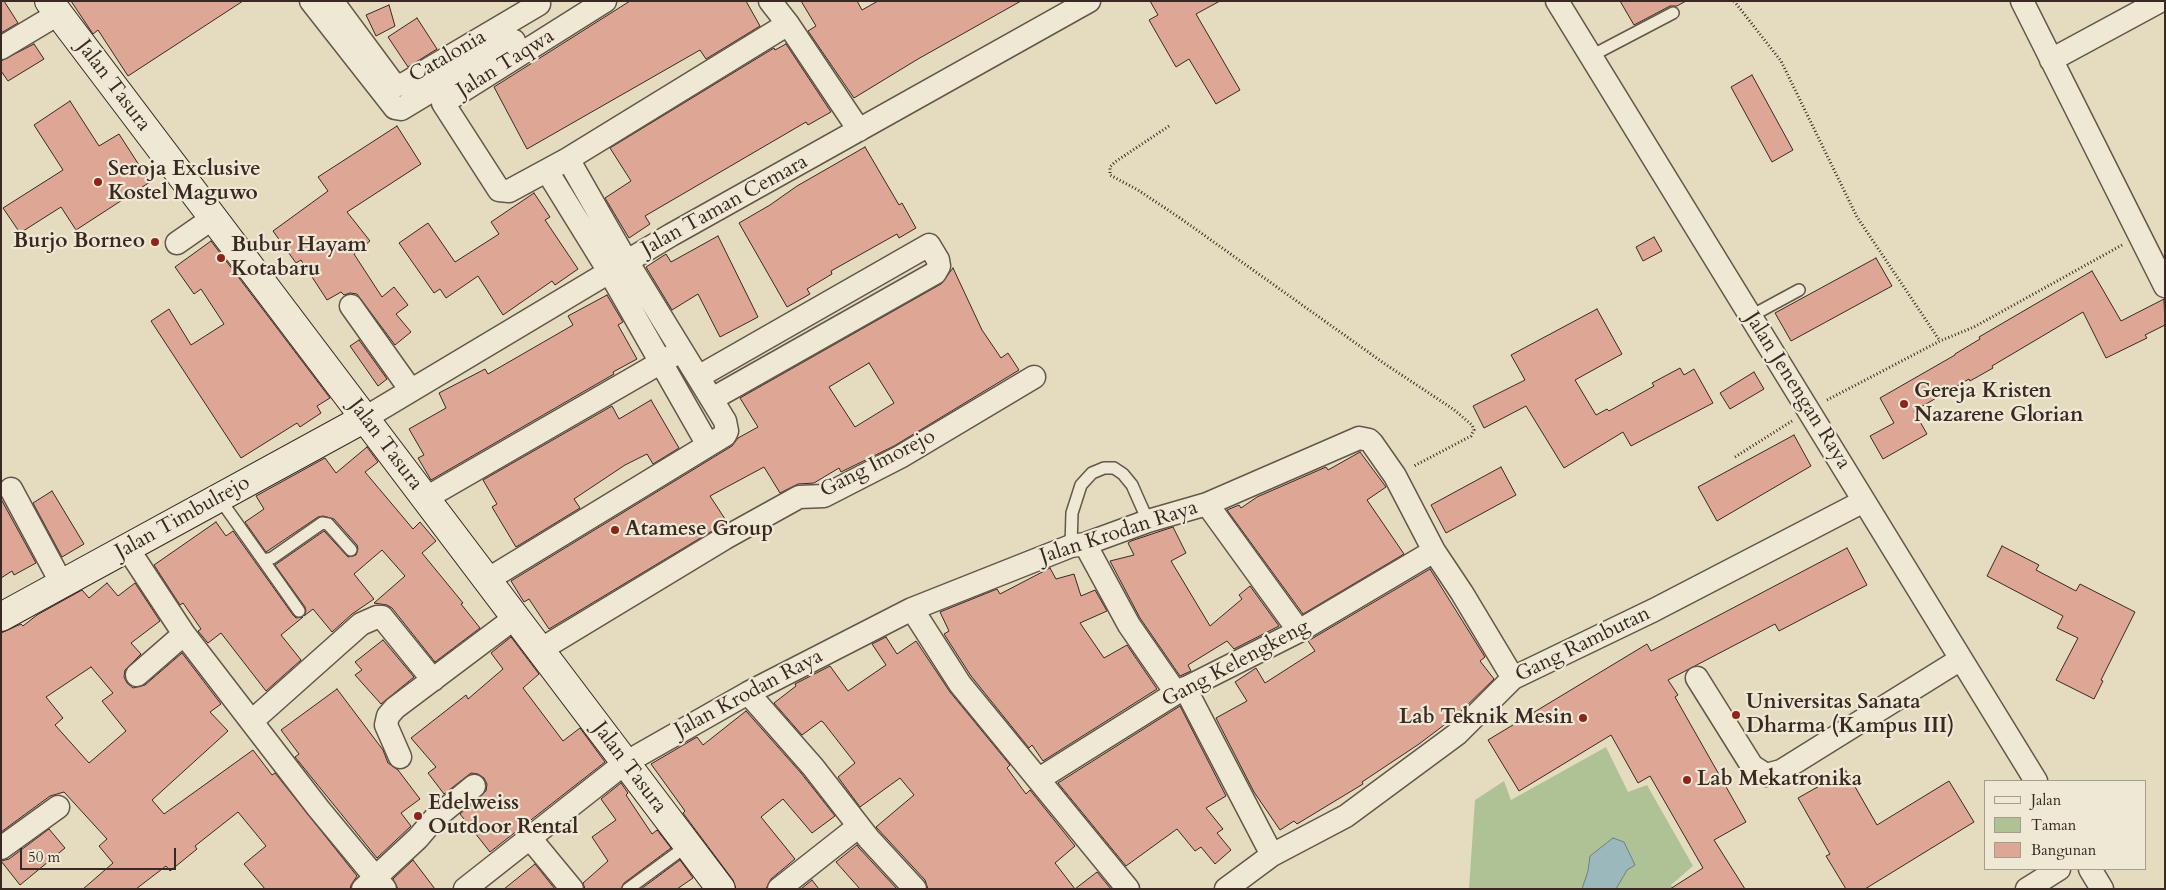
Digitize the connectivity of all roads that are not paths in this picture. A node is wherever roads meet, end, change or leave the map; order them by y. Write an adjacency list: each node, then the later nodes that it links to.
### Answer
1 (311, 1): 10 (street)
2 (332, 1): 9 (street, Catalonia)
3 (605, 1): 19 (street, Jalan Taqwa)
4 (770, 1): 13 (street)
5 (1089, 1): 17 (street, Jalan Taman Cemara)
6 (1557, 1): 15 (street, Jalan Jenengan Raya)
7 (2022, 1): 16 (street)
8 (2160, 1): 16 (street)
9 (539, 2)
10 (573, 5)
11 (53, 7): 14 (street); 20 (street, Jalan Tasura)
12 (1673, 13): 15 (lane)
13 (788, 24): 17 (street); 18 (street)
14 (1, 48)
15 (1591, 56): 27 (street, Jalan Jenengan Raya)
16 (2051, 60): 23 (street)
17 (859, 130): 22 (street, Jalan Taman Cemara)
18 (568, 159): 19 (street); 22 (street)
19 (547, 171): 22 (street)
20 (213, 218): 21 (street); 37 (street, Jalan Tasura)
21 (177, 243)
22 (618, 267): 30 (street); 32 (street); 35 (street, Jalan Taman Cemara)
23 (2165, 286)
24 (1799, 290): 27 (lane)
25 (841, 296): 28 (street); 28 (street); 29 (street)
26 (351, 306): 35 (street)
27 (1751, 316): 42 (street, Jalan Jenengan Raya)
28 (854, 320): 31 (street)
29 (772, 334): 31 (street); 33 (street)
30 (682, 350): 32 (street); 33 (street)
31 (786, 358): 36 (street)
32 (661, 362): 38 (street); 41 (street)
33 (698, 377): 36 (street)
34 (1034, 377): 58 (street, Gang Imorejo)
35 (410, 389): 37 (street, Jalan Taman Cemara)
36 (712, 400): 38 (street)
37 (365, 418): 40 (street, Jalan Timbulrejo); 41 (street, Jalan Tasura)
38 (708, 445): 50 (street)
39 (11, 489): 51 (street)
40 (219, 498): 46 (street, Jalan Timbulrejo); 49 (lane)
41 (426, 498): 50 (street, Jalan Tasura)
42 (1864, 501): 59 (street, Jalan Jenengan Raya); 61 (street, Gang Rambutan)
43 (1207, 504): 44 (street, Jalan Krodan Raya); 48 (street, Jalan Krodan Raya); 56 (street)
44 (1148, 521): 45 (street, Jalan Krodan Raya); 45 (lane)
45 (1078, 545): 52 (street, Jalan Krodan Raya); 64 (street)
46 (128, 549): 51 (street, Jalan Timbulrejo); 57 (street)
47 (351, 550): 49 (lane)
48 (1434, 551): 56 (street, Gang Kelengkeng); 61 (street, Jalan Krodan Raya)
49 (262, 560): 53 (lane)
50 (487, 580): 55 (street, Jalan Tasura)
51 (62, 584): 54 (street, Jalan Timbulrejo)
52 (912, 609): 65 (street, Jalan Krodan Raya); 69 (street)
53 (299, 611)
54 (1, 617)
55 (516, 617): 58 (street, Jalan Tasura); 63 (street)
56 (1299, 631): 64 (street, Gang Kelengkeng)
57 (184, 634): 60 (street); 66 (street)
58 (540, 650): 68 (street, Jalan Tasura)
59 (1961, 659): 62 (street); 70 (street, Jalan Jenengan Raya)
60 (137, 675)
61 (1513, 678): 77 (street, Gang Rambutan)
62 (1697, 678)
63 (433, 680): 66 (street); 67 (street)
64 (1181, 691): 69 (street, Gang Kelengkeng); 77 (street)
65 (748, 693): 68 (street, Jalan Krodan Raya); 73 (street)
66 (252, 721): 80 (street)
67 (400, 757)
68 (625, 762): 74 (street, Jalan Krodan Raya); 75 (street, Jalan Tasura)
69 (1038, 779): 87 (street)
70 (2035, 780)
71 (474, 786): 80 (street)
72 (58, 807): 76 (street)
73 (859, 826): 85 (street); 86 (street)
74 (529, 837): 82 (street, Jalan Krodan Raya); 83 (street)
75 (688, 845): 81 (street, Jalan Tasura); 84 (lane)
76 (1, 848)
77 (1272, 856): 88 (street, Gang Rambutan)
78 (2057, 870): 89 (street)
79 (2091, 870): 90 (street)
80 (374, 885)
81 (712, 886)
82 (465, 889)
83 (572, 889)
84 (628, 889)
85 (779, 889)
86 (916, 889)
87 (1128, 889)
88 (1226, 889)
89 (2027, 889)
90 (2102, 889)

